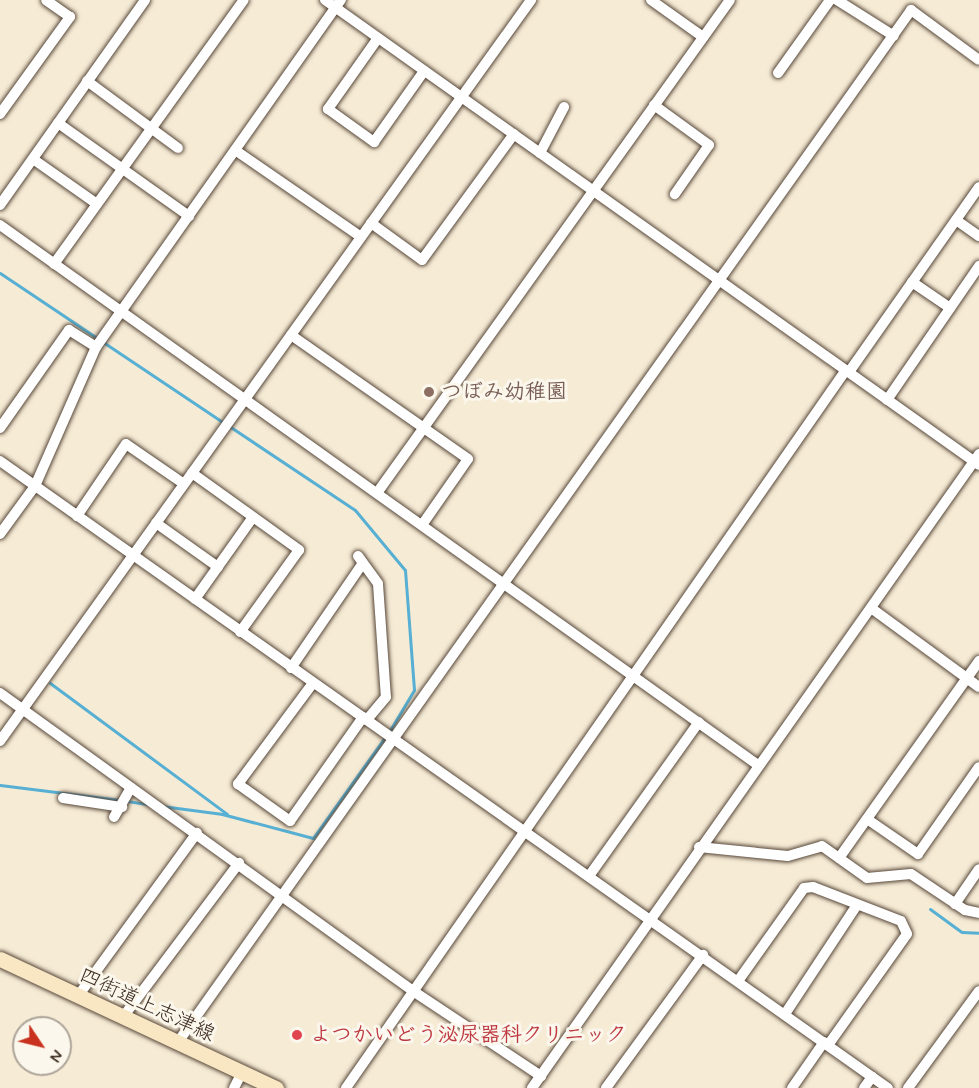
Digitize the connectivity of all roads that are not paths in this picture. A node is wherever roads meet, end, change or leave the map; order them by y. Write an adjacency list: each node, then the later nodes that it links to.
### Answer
1 (46, 0): 21 (street)
2 (244, 0): 23 (street)
3 (325, 0): 10 (street)
4 (531, 0): 18 (street)
5 (651, 0): 12 (street)
6 (730, 0): 12 (street)
7 (830, 0): 16 (street)
8 (837, 0): 11 (street)
9 (142, 1): 17 (street)
10 (338, 4): 13 (street); 26 (street)
11 (894, 36): 14 (street); 43 (street)
12 (703, 37): 19 (street)
13 (378, 38): 15 (street); 15 (street)
14 (979, 60)
15 (424, 71): 18 (street)
16 (778, 74)
17 (87, 81): 22 (street); 23 (street)
18 (461, 97): 24 (street); 37 (street)
19 (654, 105): 31 (street); 32 (street)
20 (564, 107): 27 (street)
21 (0, 114)
22 (58, 123): 28 (street); 29 (street)
23 (152, 129): 25 (street); 29 (street)
24 (514, 134): 27 (street); 37 (street)
25 (178, 148)
26 (235, 150): 35 (street); 40 (street)
27 (540, 153): 31 (street)
28 (33, 159): 33 (street); 34 (street)
29 (122, 169): 33 (street); 35 (street)
30 (979, 187): 36 (street)
31 (592, 190): 43 (street); 52 (street)
32 (675, 194)
33 (97, 204): 41 (street)
34 (0, 205)
35 (189, 216): 46 (street)
36 (956, 220): 39 (street); 44 (street)
37 (371, 223): 40 (street)
38 (0, 225): 41 (street)
39 (979, 236)
40 (361, 237): 47 (street)
41 (54, 264): 46 (street)
42 (979, 266): 45 (street)
43 (720, 281): 49 (street); 67 (street)
44 (912, 282): 45 (street); 49 (street)
45 (950, 308): 51 (street)
46 (121, 311): 48 (street); 50 (street)
47 (291, 335): 50 (street); 52 (street)
48 (96, 347): 53 (street); 58 (street)
49 (847, 371): 51 (street); 73 (street)
50 (245, 399): 56 (street); 59 (street)
51 (887, 400): 54 (street)
52 (424, 427): 59 (street); 63 (street)
53 (0, 428)
54 (977, 460): 69 (street)
55 (0, 461): 58 (street)
56 (192, 473): 57 (street); 61 (street)
57 (184, 484): 60 (street); 62 (street)
58 (35, 486): 60 (street); 64 (street)
59 (377, 493): 63 (street)
60 (77, 516): 65 (street)
61 (253, 517): 66 (street); 70 (street)
62 (156, 523): 65 (street); 66 (street)
63 (422, 525): 67 (street)
64 (0, 534)
65 (133, 555): 68 (street); 78 (street)
66 (218, 567): 68 (street)
67 (505, 584): 73 (street); 81 (street)
68 (195, 600): 70 (street)
69 (871, 608): 74 (street); 83 (street)
70 (240, 632): 72 (street)
71 (979, 661): 74 (street)
72 (291, 668): 75 (street); 79 (street)
73 (633, 675): 80 (street); 90 (street)
74 (967, 678): 76 (street); 89 (street)
75 (314, 683): 79 (street); 79 (street)
76 (979, 687)
77 (0, 693): 78 (street)
78 (23, 709): 82 (street); 85 (street)
79 (365, 718): 81 (street)
80 (699, 722): 83 (street); 96 (street)
81 (390, 735): 90 (street); 97 (street)
82 (0, 741)
83 (758, 765): 92 (street)
84 (979, 767): 89 (street)
85 (131, 787): 87 (street); 91 (street)
86 (63, 798): 87 (street)
87 (122, 807): 88 (street)
88 (114, 817)
89 (867, 819): 93 (street)
90 (525, 830): 96 (street); 105 (street)
91 (197, 833): 94 (street); 107 (street)
92 (699, 848): 93 (street); 101 (street)
93 (839, 858): 98 (street)
94 (239, 863): 97 (street); 109 (street)
95 (979, 869): 98 (street)
96 (589, 876): 101 (street)
97 (281, 896): 105 (street); 110 (street)
98 (955, 904): 100 (street)
99 (857, 905): 104 (street); 108 (street); 111 (street)
100 (979, 913)
101 (650, 920): 102 (street); 113 (street)
102 (702, 956): 104 (street); 119 (street)
103 (0, 959): 107 (main road, 四街道上志津線)
104 (738, 981): 108 (street)
105 (413, 991): 113 (street); 117 (street)
106 (979, 991): 123 (street)
107 (78, 996): 109 (main road, 四街道上志津線)
108 (785, 1014): 111 (street)
109 (123, 1017): 110 (main road, 四街道上志津線)
110 (178, 1042): 112 (main road, 四街道上志津線)
111 (826, 1044): 114 (street); 120 (street)
112 (242, 1072): 115 (street); 116 (main road, 四街道上志津線)
113 (541, 1076): 118 (street)
114 (872, 1077): 121 (street); 122 (street)
115 (234, 1088)
116 (276, 1088)
117 (346, 1088)
118 (532, 1088)
119 (606, 1088)
120 (792, 1088)
121 (864, 1088)
122 (888, 1088)
123 (908, 1088)

